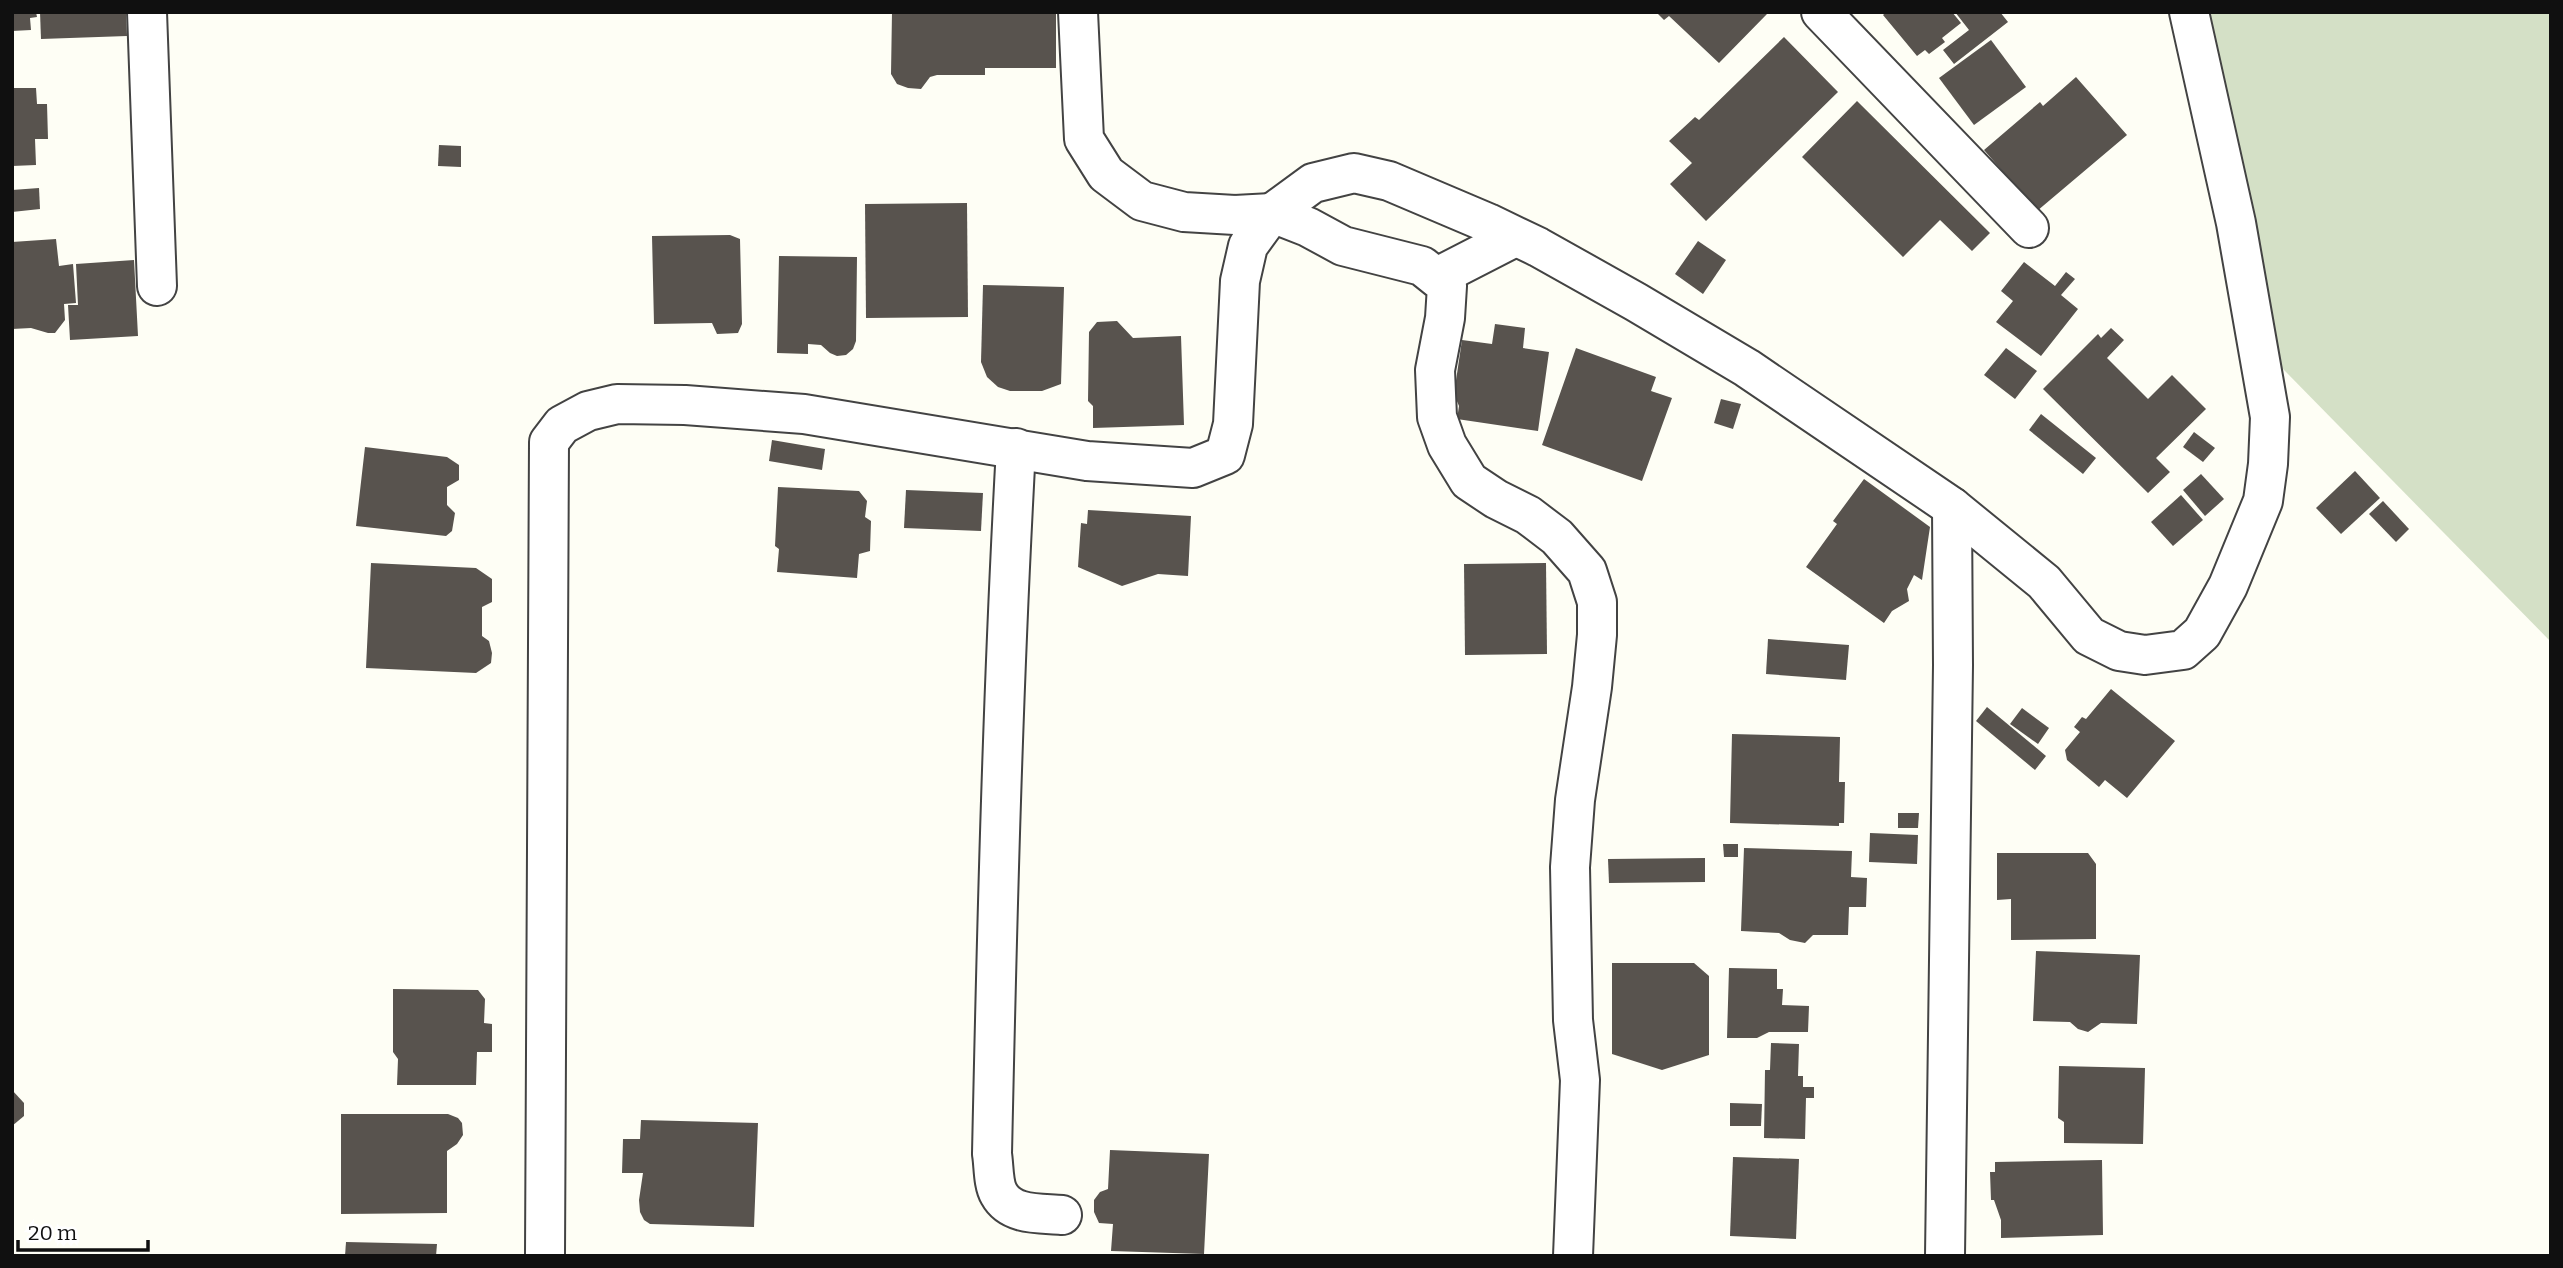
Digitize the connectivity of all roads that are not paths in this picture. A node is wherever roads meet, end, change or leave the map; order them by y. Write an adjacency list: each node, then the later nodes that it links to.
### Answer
1 (147, 12): 9 (street)
2 (1078, 12): 5 (street)
3 (1821, 12): 6 (street)
4 (2189, 12): 11 (street)
5 (1272, 213): 7 (street); 8 (street); 10 (street)
6 (2029, 228)
7 (1515, 237): 8 (street); 11 (street)
8 (1437, 277): 14 (street)
9 (157, 286)
10 (1016, 448): 12 (street); 13 (street)
11 (1952, 507): 15 (street)
12 (1062, 1215)
13 (545, 1256)
14 (1573, 1256)
15 (1945, 1256)

